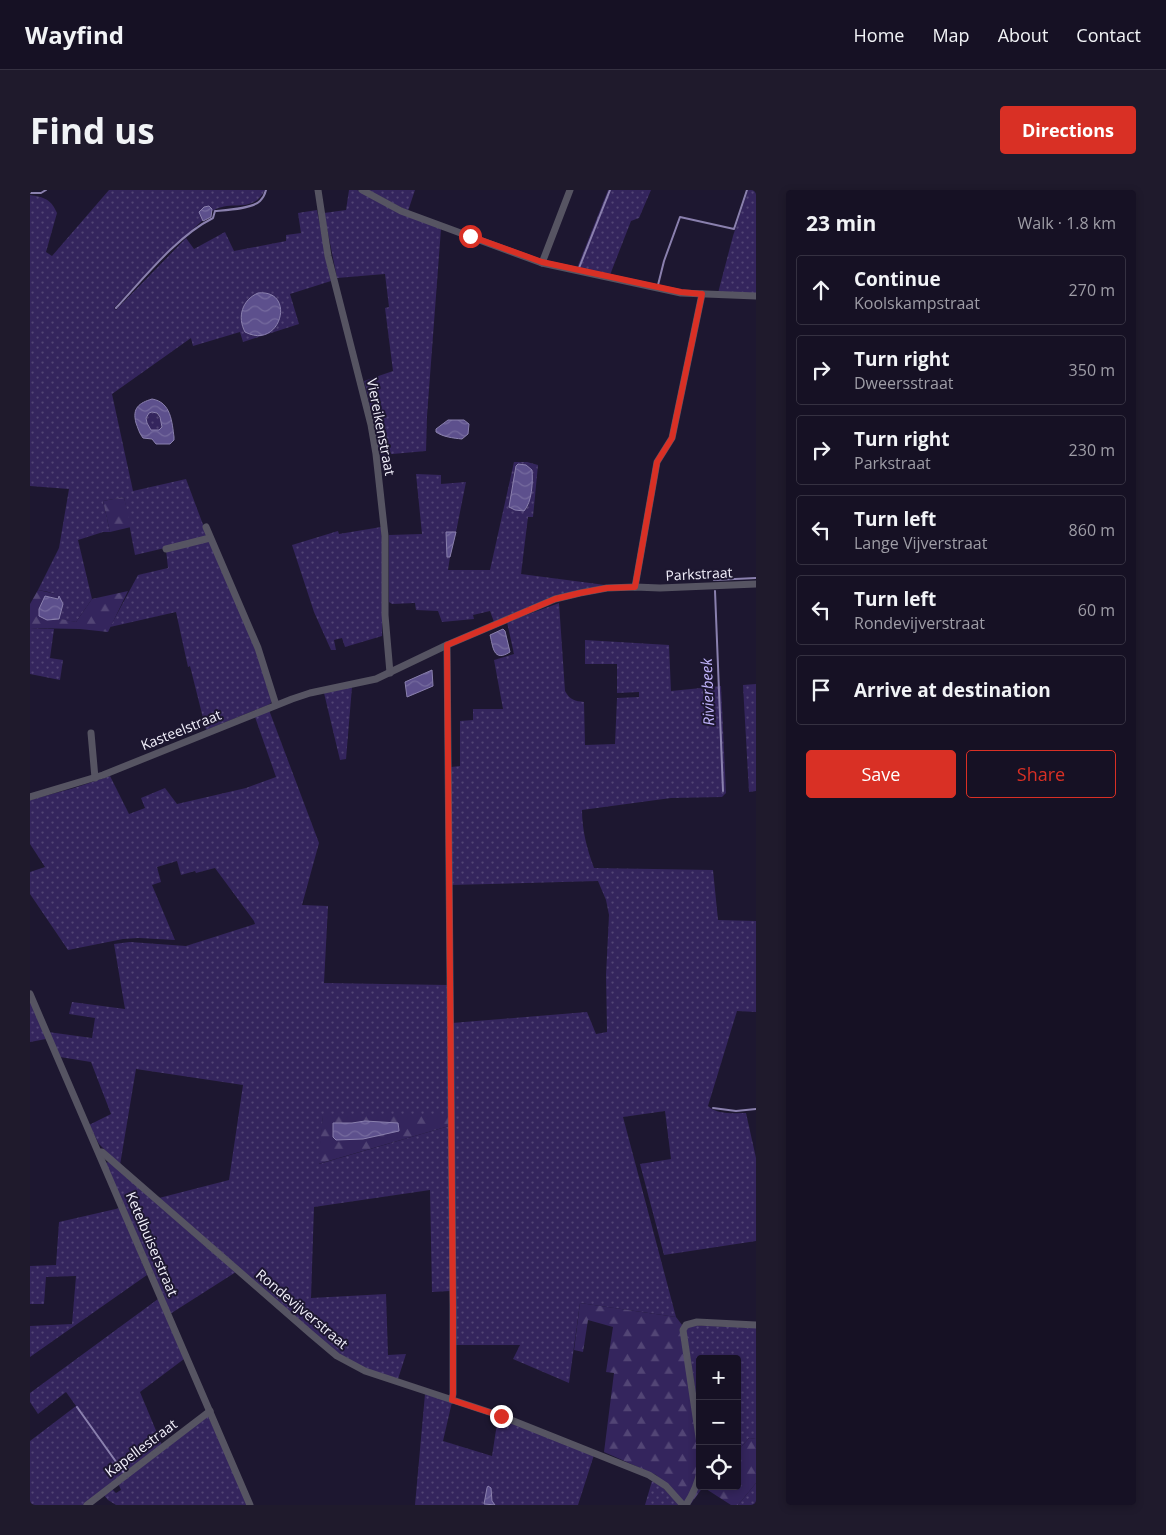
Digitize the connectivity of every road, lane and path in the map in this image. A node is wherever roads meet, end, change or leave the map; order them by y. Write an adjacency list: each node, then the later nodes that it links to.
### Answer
1 (318, 190): 13 (street, Viereikenstraat)
2 (362, 190): 4 (street)
3 (570, 190): 4 (street)
4 (542, 262): 5 (street)
5 (702, 294): 6 (street); 11 (street)
6 (756, 296)
7 (206, 527): 8 (street)
8 (210, 538): 9 (street); 14 (street)
9 (166, 549)
10 (756, 584): 11 (street, Parkstraat)
11 (635, 587): 12 (street, Parkstraat)
12 (447, 645): 13 (street, Parkstraat); 21 (street)
13 (390, 673): 14 (street, Kasteelstraat)
14 (276, 705): 16 (street, Kasteelstraat)
15 (91, 734): 16 (street)
16 (95, 778): 17 (street, Kasteelstraat)
17 (30, 797)
18 (30, 994): 19 (street, Ketelbuiserstraat)
19 (99, 1152): 21 (street, Rondevijverstraat); 22 (street, Ketelbuiserstraat)
20 (756, 1325): 23 (street)
21 (452, 1400): 27 (street, Rondevijverstraat)
22 (210, 1412): 25 (street, Kapellestraat); 26 (street, Ketelbuiserstraat)
23 (696, 1417)
24 (696, 1488): 27 (street)
25 (87, 1505)
26 (250, 1505)
27 (684, 1505)

